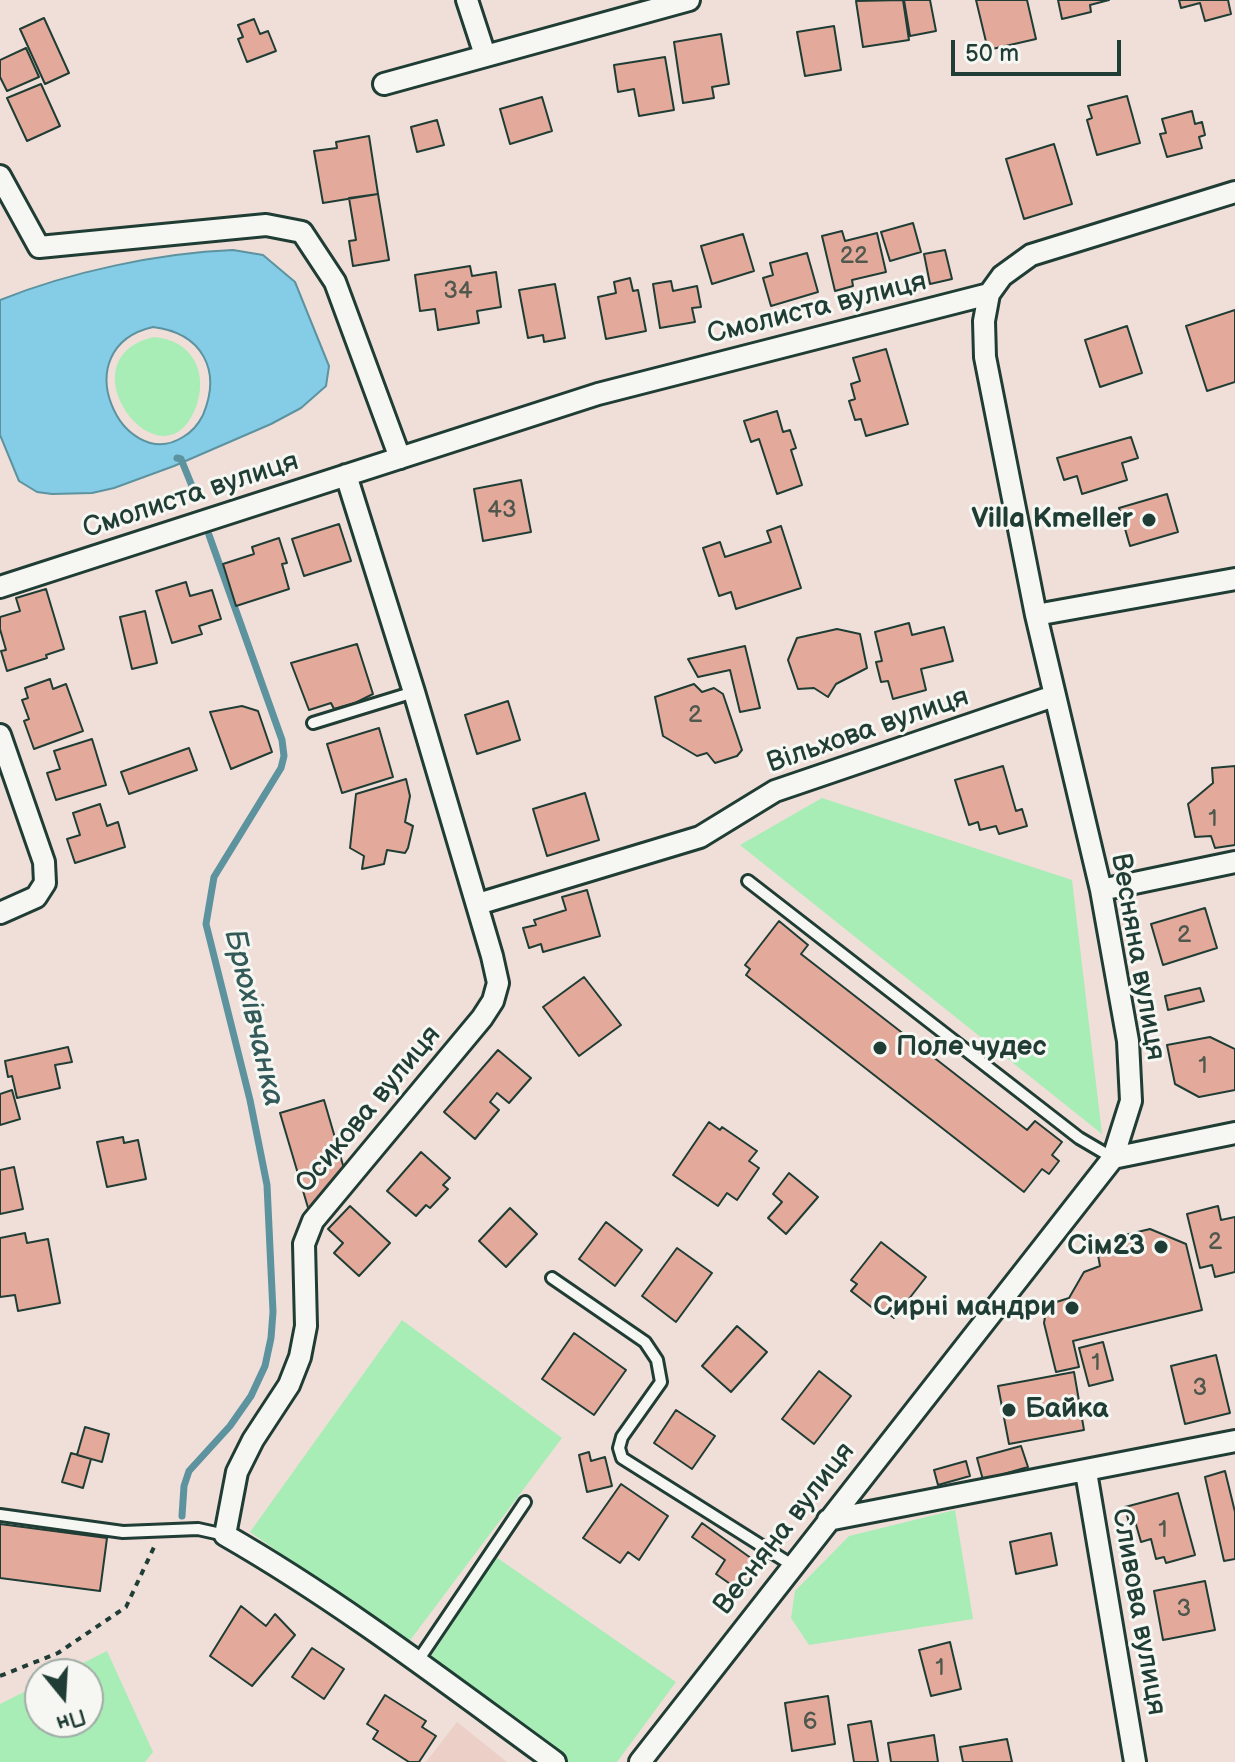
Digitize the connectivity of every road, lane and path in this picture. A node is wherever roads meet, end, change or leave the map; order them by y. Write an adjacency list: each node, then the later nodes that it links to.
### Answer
1 (467, 0): 3 (street)
2 (689, 0): 3 (street)
3 (485, 55): 4 (street)
4 (384, 84)
5 (0, 176): 8 (street)
6 (1235, 192): 7 (street)
7 (989, 294): 8 (street, Смолиста вулиця); 12 (street, Весняна вулиця)
8 (400, 458): 9 (street, Смолиста вулиця)
9 (346, 475): 11 (street, Смолиста вулиця); 13 (street, Осикова вулиця)
10 (1235, 579): 12 (street)
11 (0, 587)
12 (1036, 615): 14 (street, Весняна вулиця)
13 (414, 692): 15 (lane); 20 (street, Осикова вулиця)
14 (1054, 696): 19 (street, Весняна вулиця); 20 (street, Вільхова вулиця)
15 (313, 723)
16 (0, 735): 21 (street)
17 (1235, 862): 19 (street)
18 (748, 881): 23 (lane)
19 (1101, 890): 23 (street, Весняна вулиця)
20 (478, 904): 31 (street, Осикова вулиця)
21 (0, 913)
22 (1235, 1133): 23 (street)
23 (1113, 1158): 29 (street, Весняна вулиця)
24 (552, 1278): 32 (lane)
25 (1235, 1441): 26 (street)
26 (1086, 1472): 29 (street); 37 (street, Сливова вулиця)
27 (525, 1502): 33 (lane)
28 (0, 1515): 30 (lane)
29 (828, 1520): 32 (street, Весняна вулиця)
30 (162, 1532): 31 (lane); 34 (path)
31 (225, 1535): 33 (street)
32 (792, 1565): 36 (street, Весняна вулиця)
33 (417, 1662): 35 (street)
34 (0, 1676)
35 (555, 1762)
36 (640, 1762)
37 (1135, 1762)

